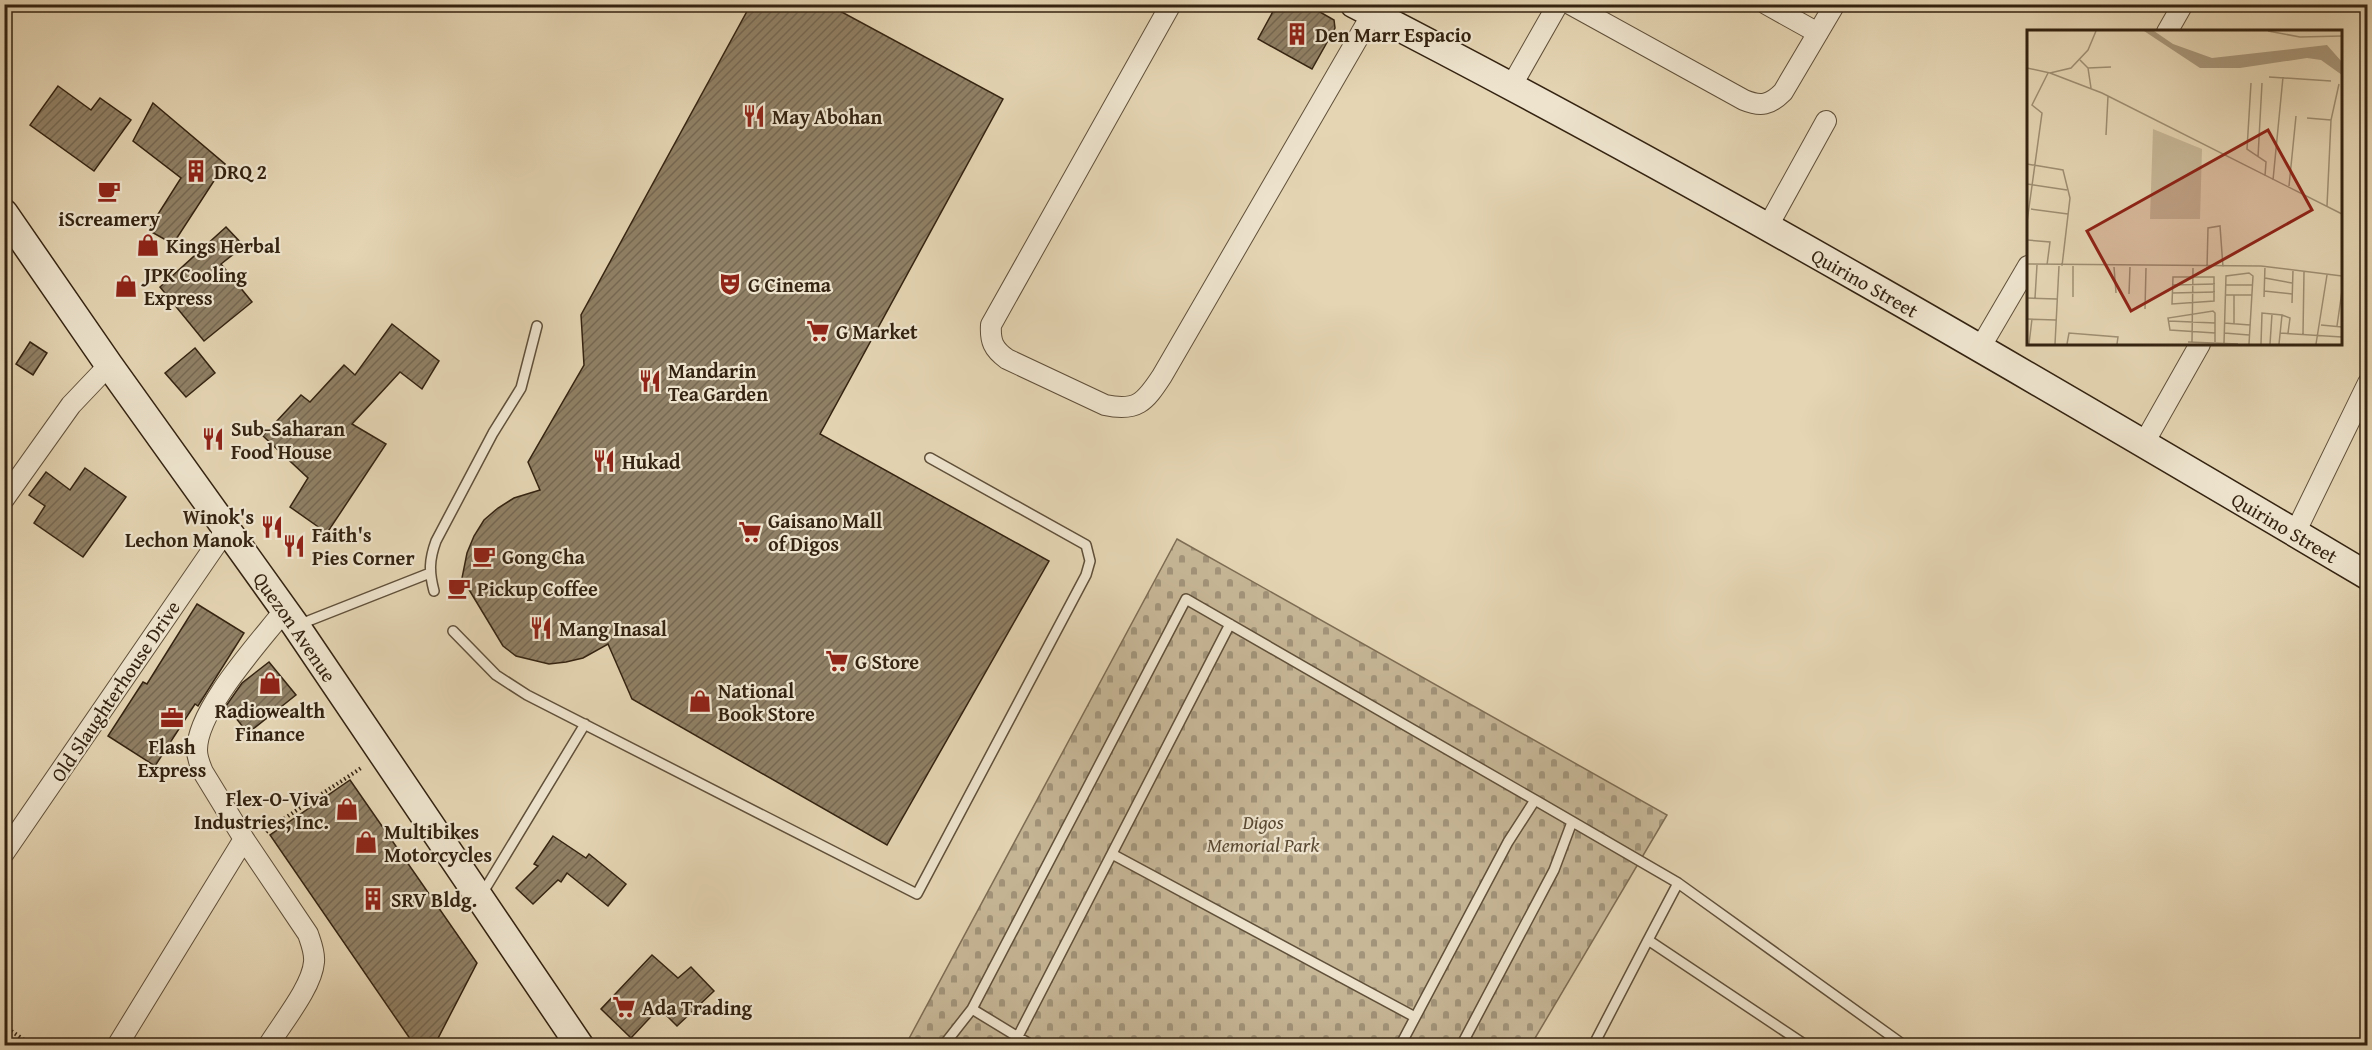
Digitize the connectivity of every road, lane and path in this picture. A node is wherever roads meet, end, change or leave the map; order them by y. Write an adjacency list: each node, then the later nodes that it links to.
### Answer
1 (1171, 4): 7 (street)
2 (1558, 4): 10 (street)
3 (1570, 4): 9 (street)
4 (1766, 4): 9 (street)
5 (1836, 4): 9 (street)
6 (2183, 4): 8 (street)
7 (1363, 9): 10 (street, Quirino Street)
8 (2169, 30)
9 (1818, 33)
10 (1512, 85): 13 (street, Quirino Street)
11 (1827, 121): 13 (street)
12 (4, 213): 18 (street, Quezon Avenue)
13 (1768, 226): 17 (street, Quirino Street)
14 (2027, 268): 17 (street)
15 (537, 326): 25 (lane)
16 (2199, 345): 20 (street)
17 (1980, 348): 20 (street, Quirino Street)
18 (109, 364): 22 (street); 23 (street, Quezon Avenue)
19 (2367, 383): 24 (street)
20 (2144, 443): 24 (street, Quirino Street)
21 (930, 458): 31 (lane)
22 (4, 499)
23 (226, 530): 28 (street, Quezon Avenue); 36 (street, Old Slaughterhouse Drive)
24 (2295, 533): 26 (street, Quirino Street)
25 (430, 573): 27 (lane); 28 (lane)
26 (2367, 576)
27 (434, 591)
28 (289, 619): 32 (street, Quezon Avenue); 35 (street)
29 (1230, 624): 33 (lane); 37 (lane); 41 (lane)
30 (453, 631): 31 (lane)
31 (585, 724): 39 (lane)
32 (382, 754): 35 (path); 39 (street, Quezon Avenue)
33 (1534, 800): 34 (lane); 42 (lane)
34 (1572, 822): 38 (lane); 52 (lane)
35 (246, 843): 46 (street); 47 (street)
36 (4, 853)
37 (1112, 854): 42 (lane); 44 (lane)
38 (1678, 883): 40 (lane); 55 (lane)
39 (480, 896): 48 (street, Quezon Avenue)
40 (1648, 940): 53 (lane); 54 (lane)
41 (972, 1009): 44 (lane); 49 (lane)
42 (1415, 1017): 51 (lane)
43 (4, 1026): 45 (path)
44 (1016, 1041): 50 (lane)
45 (33, 1046)
46 (117, 1046)
47 (268, 1046)
48 (580, 1046)
49 (943, 1046)
50 (1033, 1046)
51 (1400, 1046)
52 (1461, 1046)
53 (1593, 1046)
54 (1807, 1046)
55 (1905, 1046)

